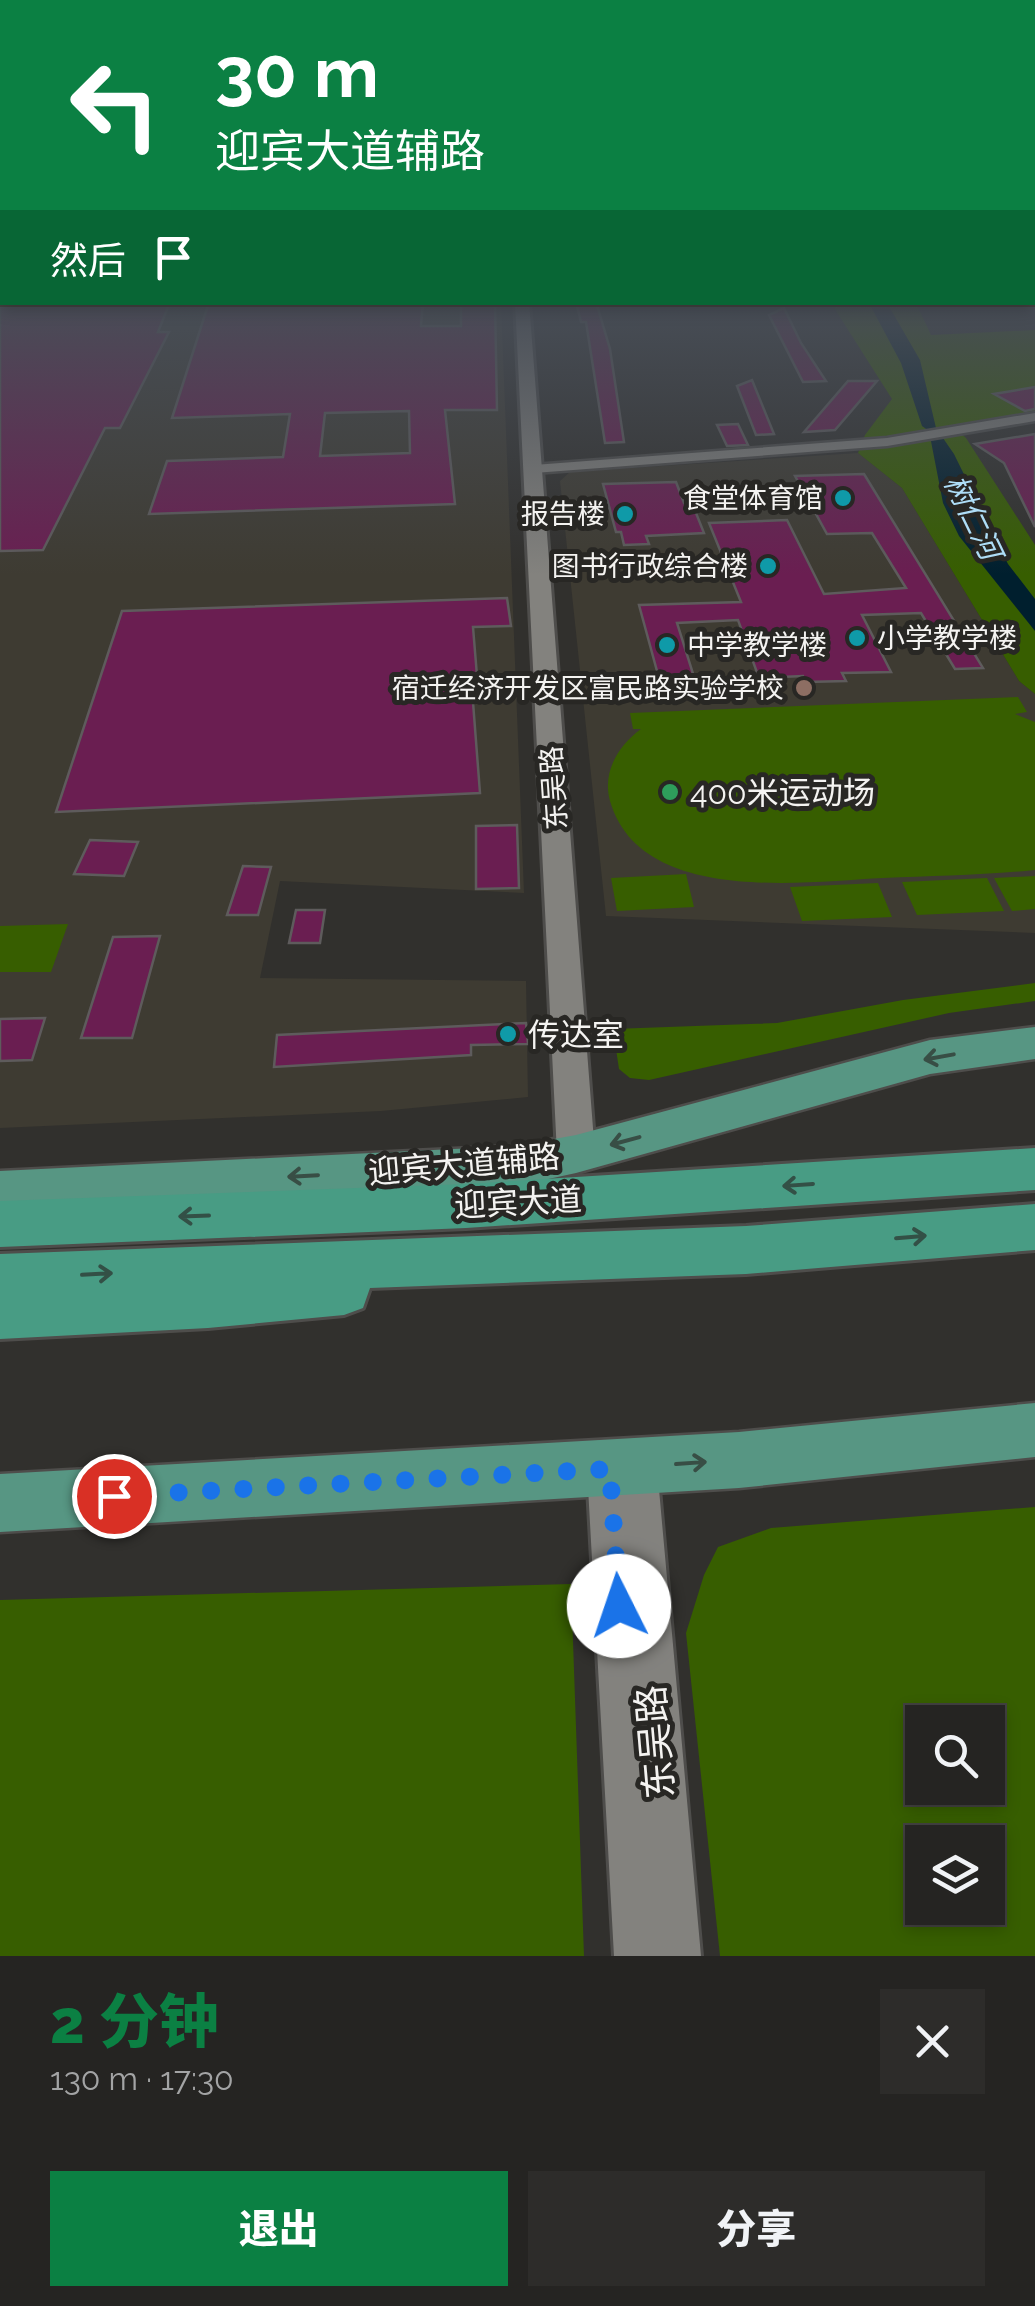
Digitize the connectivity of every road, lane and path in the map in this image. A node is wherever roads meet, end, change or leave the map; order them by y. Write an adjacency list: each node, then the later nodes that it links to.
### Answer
1 (528, 392): 3 (street, 东吴路)
2 (1035, 417): 3 (street)
3 (534, 469): 5 (street, 东吴路)
4 (1035, 1042): 5 (main road, 迎宾大道辅路, one-way to 5)
5 (576, 1154): 9 (main road, 迎宾大道辅路, one-way to 9)
6 (1035, 1158): 8 (highway)
7 (1035, 1169): 8 (highway, 迎宾大道)
8 (862, 1182): 10 (highway, 迎宾大道, one-way to 10)
9 (0, 1190)
10 (0, 1224)
11 (1035, 1227): 12 (highway, 迎宾大道, one-way to 11)
12 (746, 1250): 13 (highway, 迎宾大道, one-way to 12); 14 (highway)
13 (0, 1278)
14 (0, 1313)
15 (1035, 1430): 16 (main road, one-way to 15)
16 (622, 1468): 17 (main road); 18 (street, 东吴路); 19 (street, 东吴路)
17 (0, 1502)
18 (643, 1956)
19 (672, 1956)

